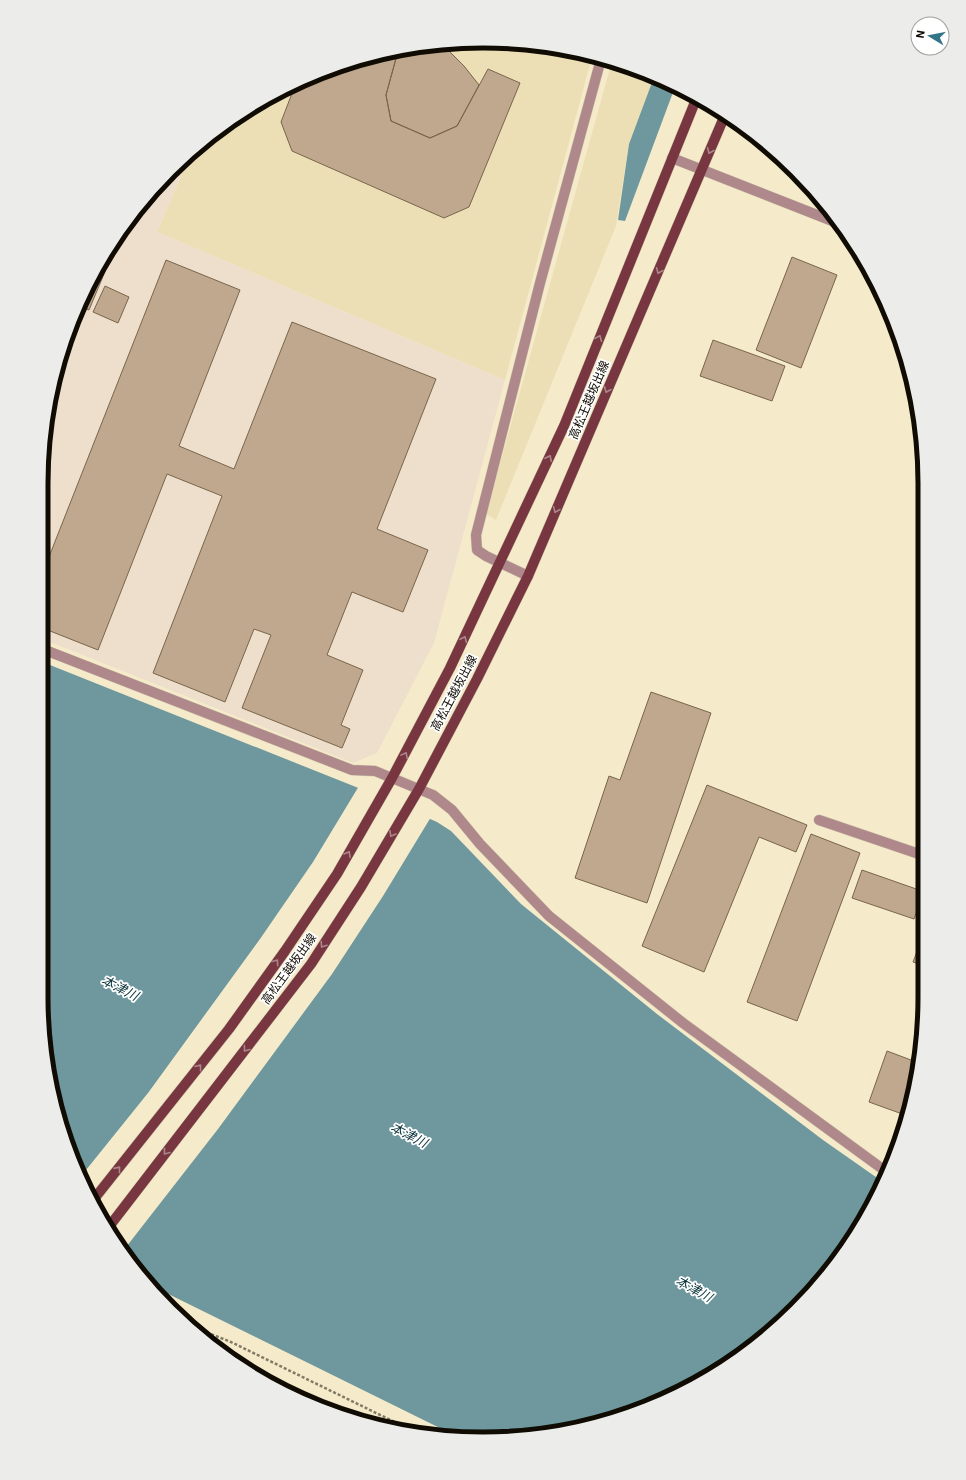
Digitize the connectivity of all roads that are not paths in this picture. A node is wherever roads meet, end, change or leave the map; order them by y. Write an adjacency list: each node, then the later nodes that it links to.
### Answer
1 (600, 64): 7 (street)
2 (694, 103): 4 (main road, 高松王越坂出線)
3 (723, 120): 5 (main road, 高松王越坂出線, one-way to 5)
4 (672, 158): 5 (street); 7 (main road, 高松王越坂出線, one-way to 4)
5 (702, 170): 6 (street); 8 (main road, 高松王越坂出線, one-way to 8)
6 (829, 220)
7 (500, 562): 8 (street); 10 (main road, 高松王越坂出線, one-way to 7)
8 (528, 576): 11 (main road, 高松王越坂出線)
9 (48, 651): 10 (street)
10 (392, 778): 11 (street); 15 (main road, 高松王越坂出線, one-way to 10)
11 (419, 788): 14 (street); 16 (main road, 高松王越坂出線, one-way to 16)
12 (819, 820): 13 (street)
13 (918, 853)
14 (882, 1169)
15 (97, 1196)
16 (112, 1223)

